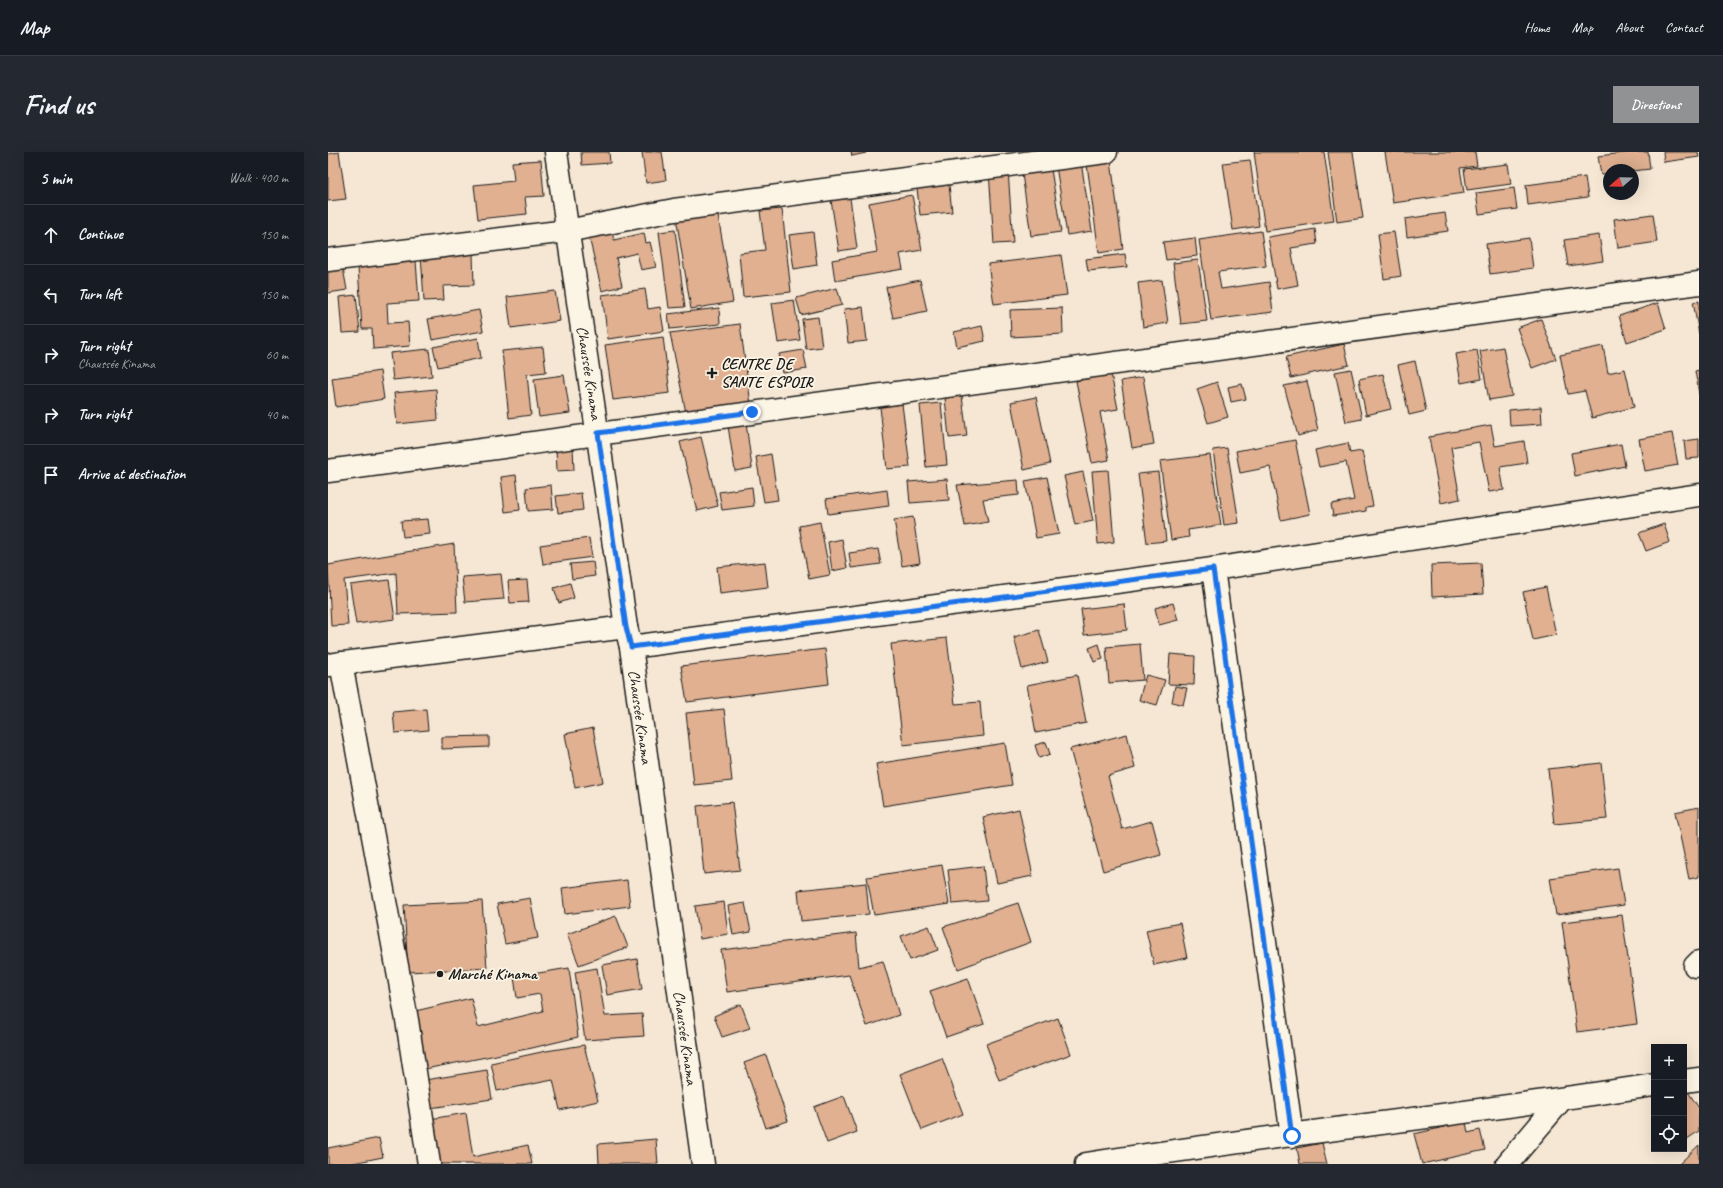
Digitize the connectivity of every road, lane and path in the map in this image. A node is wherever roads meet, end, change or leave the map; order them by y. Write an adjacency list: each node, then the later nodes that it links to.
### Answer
1 (556, 152): 3 (street, Chaussée Kinama)
2 (1106, 152): 3 (street)
3 (567, 231): 4 (street); 6 (street, Chaussée Kinama)
4 (328, 260)
5 (1699, 283): 6 (street)
6 (598, 433): 7 (street); 10 (street, Chaussée Kinama)
7 (328, 470)
8 (1699, 495): 9 (street)
9 (1213, 569): 10 (street); 16 (street)
10 (628, 637): 11 (street); 19 (street, Chaussée Kinama)
11 (335, 664): 18 (street)
12 (1699, 1079): 13 (street)
13 (1687, 1081)
14 (1651, 1085): 15 (street)
15 (1561, 1100): 16 (street); 21 (street)
16 (1292, 1136): 17 (street)
17 (1191, 1155): 20 (street)
18 (429, 1164)
19 (703, 1164)
20 (1086, 1164)
21 (1507, 1164)

